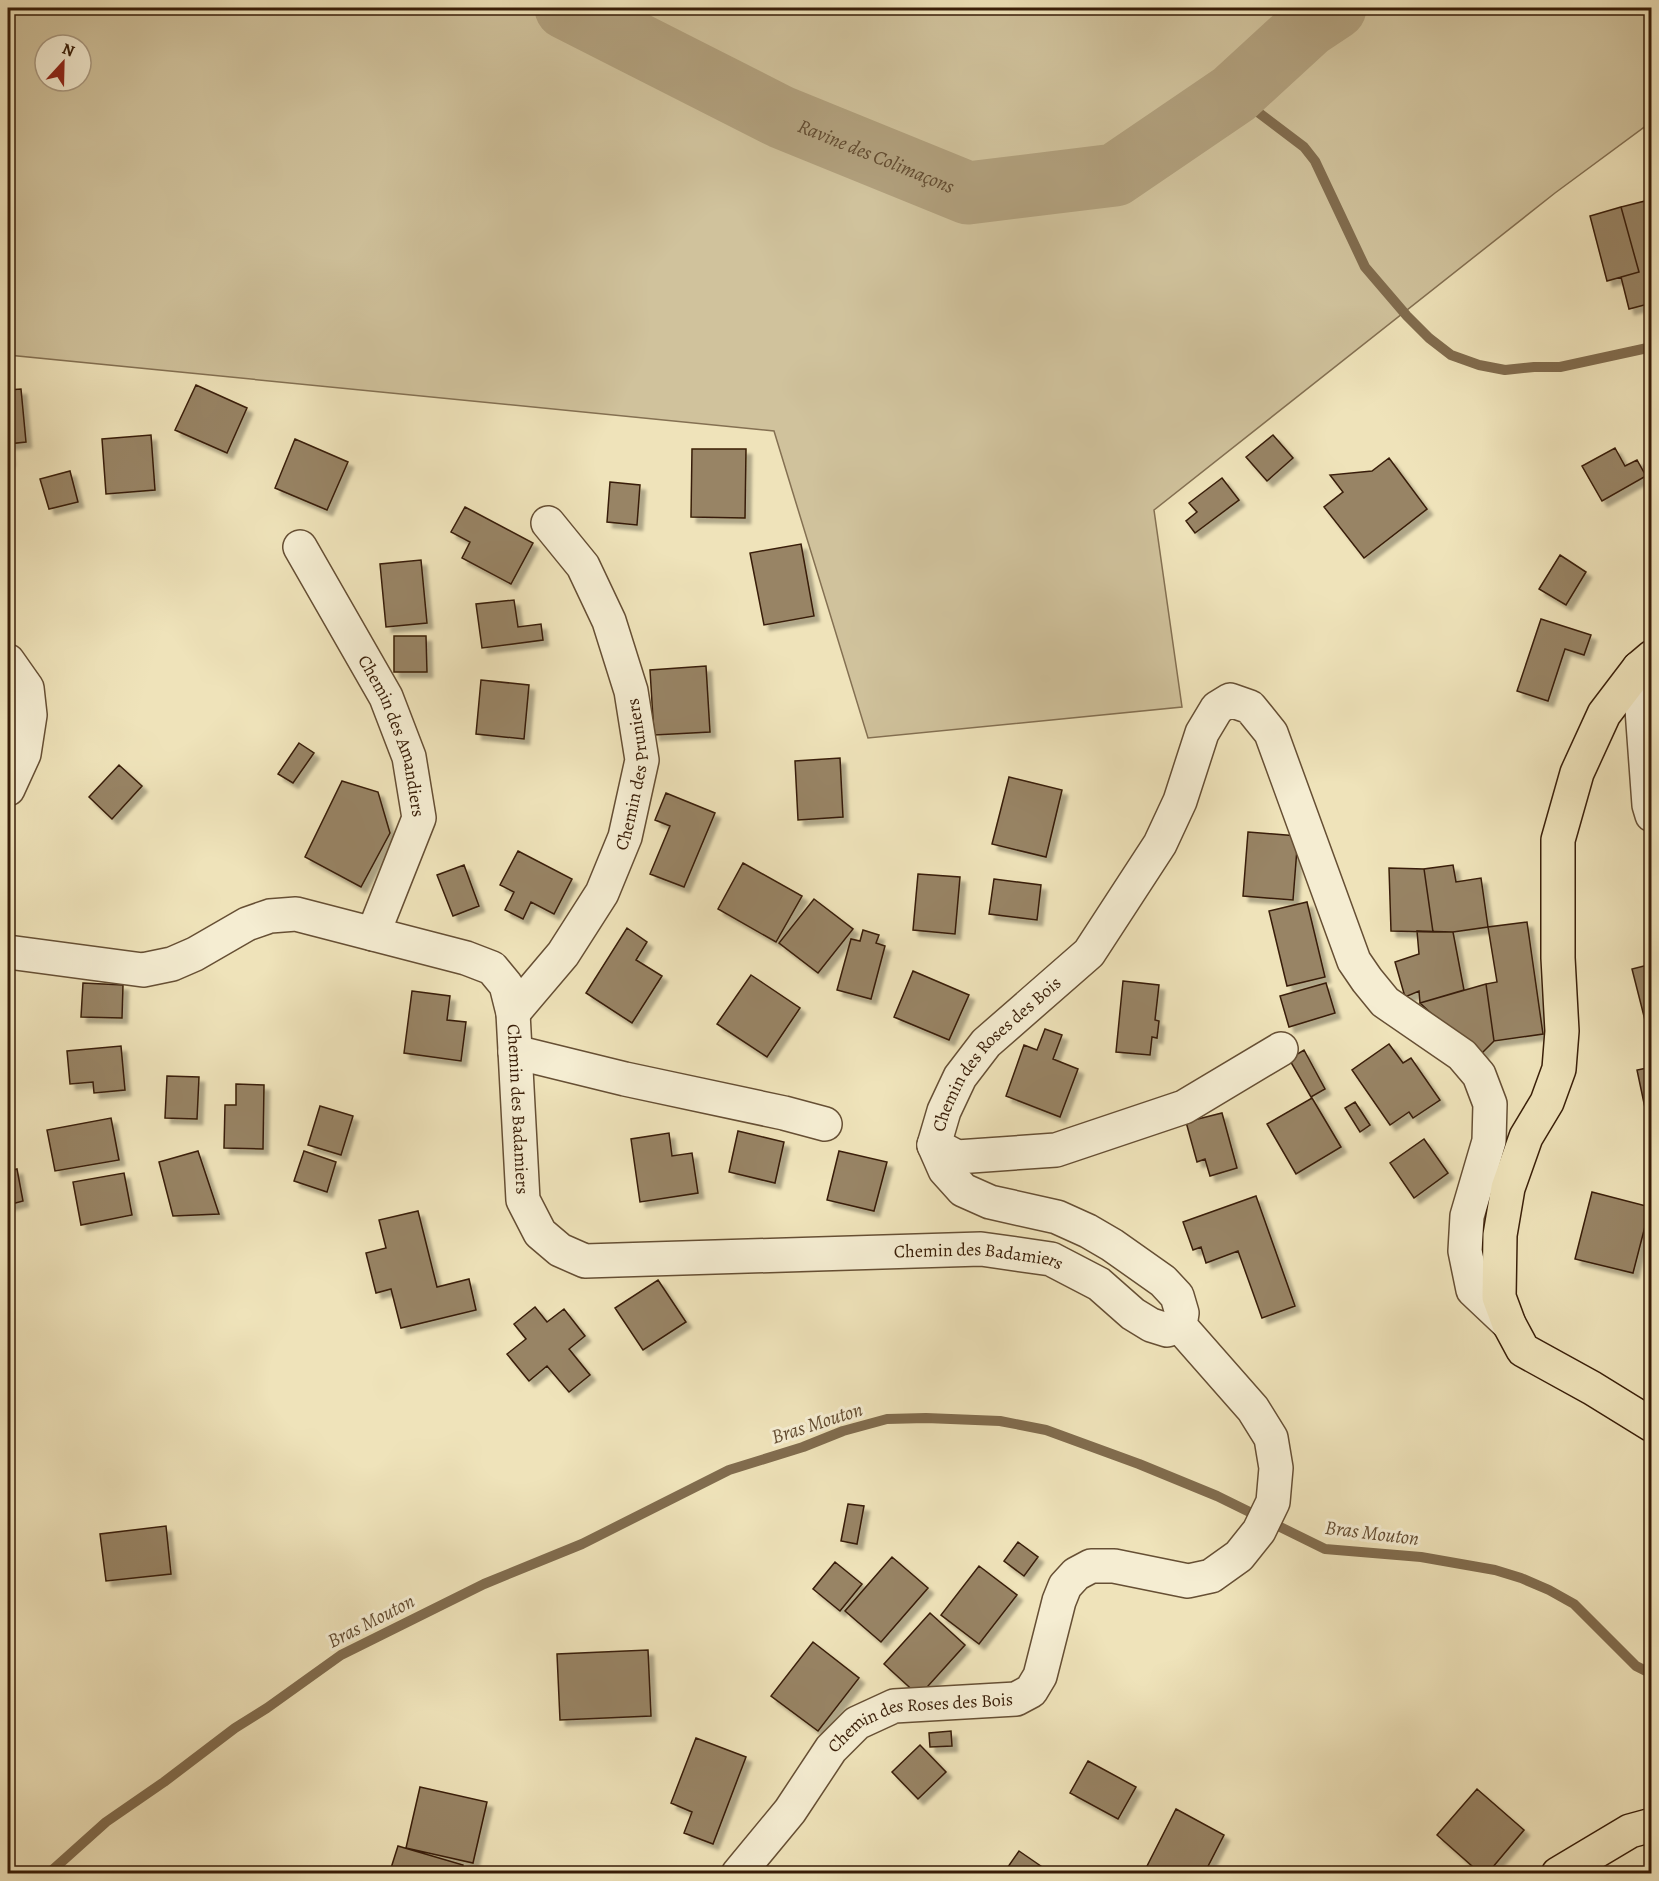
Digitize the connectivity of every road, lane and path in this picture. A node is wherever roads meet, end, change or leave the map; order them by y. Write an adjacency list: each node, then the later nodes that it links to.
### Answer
1 (548, 523): 9 (street, Chemin des Pruniers)
2 (300, 547): 7 (street, Chemin des Amandiers)
3 (8, 661): 5 (street)
4 (1645, 662): 6 (street); 14 (main road)
5 (8, 789)
6 (1652, 815)
7 (373, 934): 8 (street, Chemin des Badamiers); 9 (street, Chemin des Badamiers)
8 (8, 952)
9 (513, 1013): 11 (street, Chemin des Badamiers)
10 (1281, 1048): 13 (street)
11 (516, 1052): 12 (street); 15 (street, Chemin des Badamiers)
12 (825, 1124)
13 (934, 1145): 14 (street, Chemin des Roses des Bois); 15 (street, Chemin des Roses des Bois)
14 (1509, 1324): 16 (main road)
15 (1180, 1326): 18 (street, Chemin des Roses des Bois)
16 (1652, 1425)
17 (1652, 1825): 19 (main road)
18 (738, 1874)
19 (1558, 1874)

